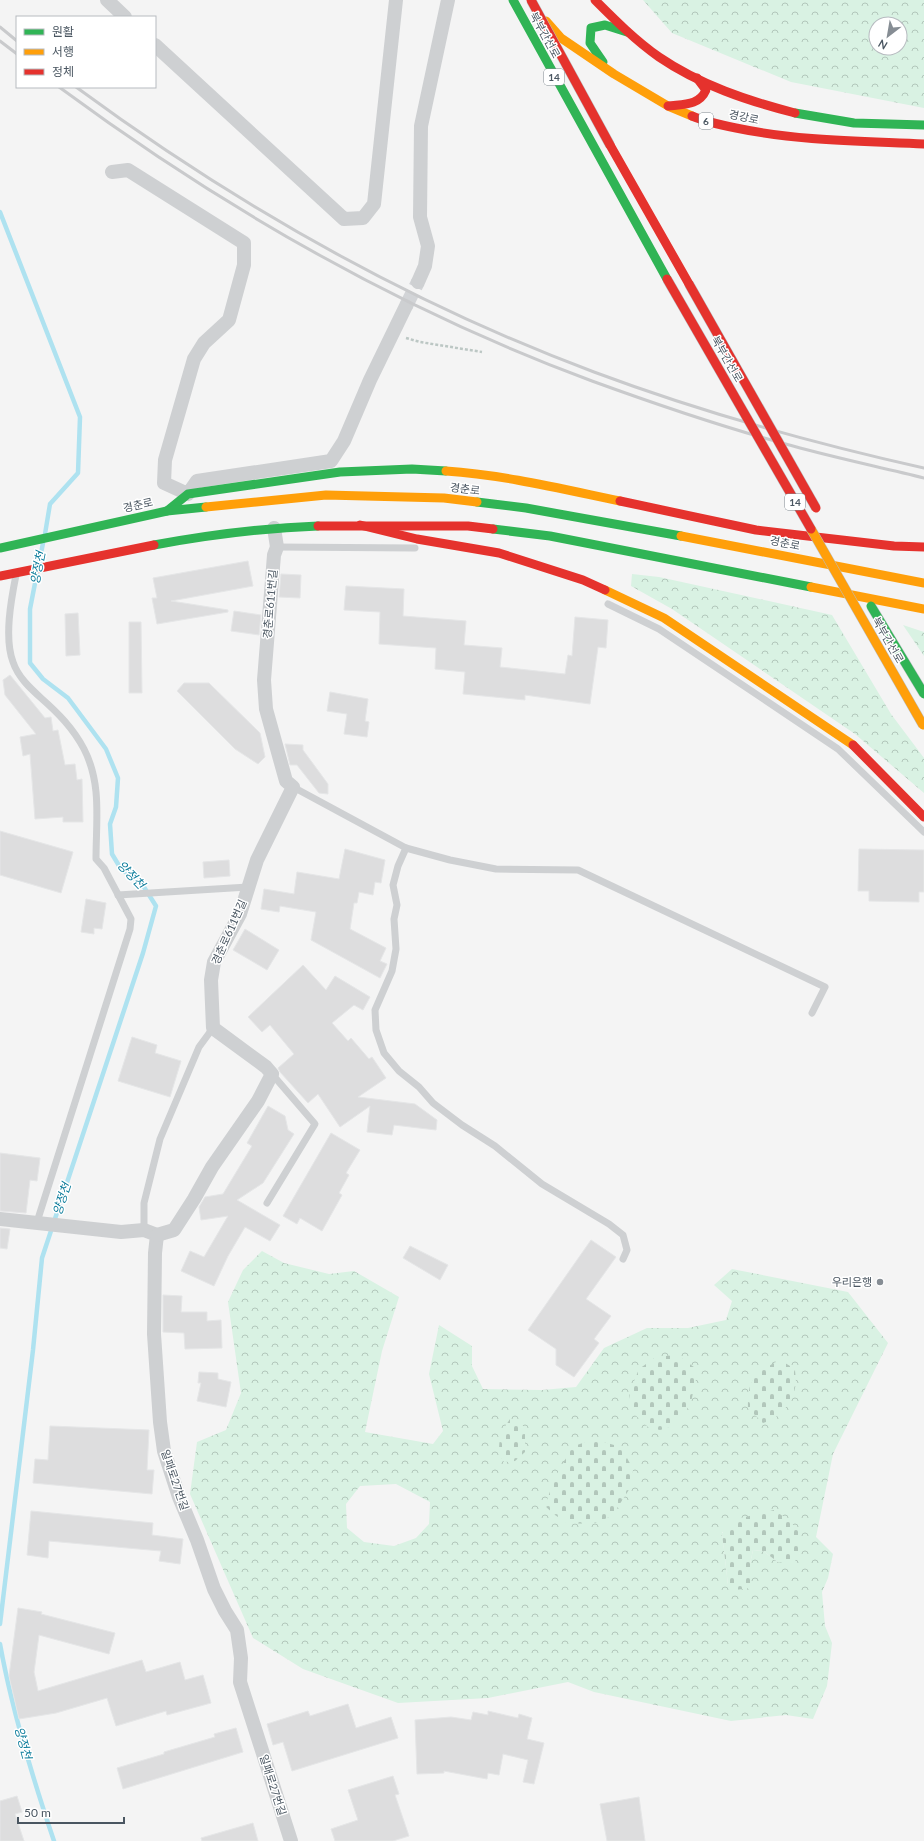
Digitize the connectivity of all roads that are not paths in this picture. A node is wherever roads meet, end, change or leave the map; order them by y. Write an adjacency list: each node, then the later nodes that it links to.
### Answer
1 (107, 0): 8 (street)
2 (396, 0): 10 (street)
3 (448, 0): 17 (street)
4 (513, 0): 35 (main road, 북부간선로 / 14, bridge)
5 (527, 0): 11 (main road, 경강로 / 6)
6 (531, 0): 23 (main road, 북부간선로 / 14, bridge)
7 (595, 0): 9 (main road, 경강로)
8 (124, 16)
9 (627, 32): 11 (main road); 12 (main road, 경강로)
10 (156, 46)
11 (614, 74): 13 (main road, 경강로 / 6)
12 (697, 78): 13 (main road); 14 (main road, 경강로)
13 (668, 106): 15 (main road, 경강로 / 6)
14 (924, 125)
15 (924, 144)
16 (112, 172): 19 (street)
17 (418, 282)
18 (406, 306): 19 (street)
19 (188, 494): 20 (main road); 25 (main road)
20 (167, 511): 26 (main road, 경춘로); 31 (main road, 경춘로)
21 (360, 525): 22 (main road); 33 (main road); 37 (main road)
22 (274, 528): 24 (street, 경춘로611번길); 29 (main road)
23 (837, 546)
24 (277, 547): 27 (lane); 36 (street, 경춘로611번길)
25 (924, 547)
26 (0, 548)
27 (424, 549)
28 (845, 560): 34 (main road, 북부간선로, bridge)
29 (20, 572): 30 (main road); 41 (lane)
30 (0, 576)
31 (924, 583)
32 (598, 599): 38 (lane)
33 (924, 609)
34 (924, 694)
35 (923, 726)
36 (293, 787): 39 (lane); 40 (street, 경춘로611번길)
37 (924, 817)
38 (924, 832)
39 (406, 848): 42 (lane); 49 (lane)
40 (248, 887): 41 (lane); 43 (street, 경춘로611번길)
41 (120, 895): 47 (lane)
42 (812, 1013)
43 (213, 1028): 44 (street); 48 (lane)
44 (272, 1074): 45 (lane); 48 (street)
45 (267, 1203)
46 (0, 1219): 47 (street)
47 (39, 1223): 48 (street)
48 (151, 1233): 50 (street, 일패로27번길)
49 (622, 1259)
50 (291, 1841)

